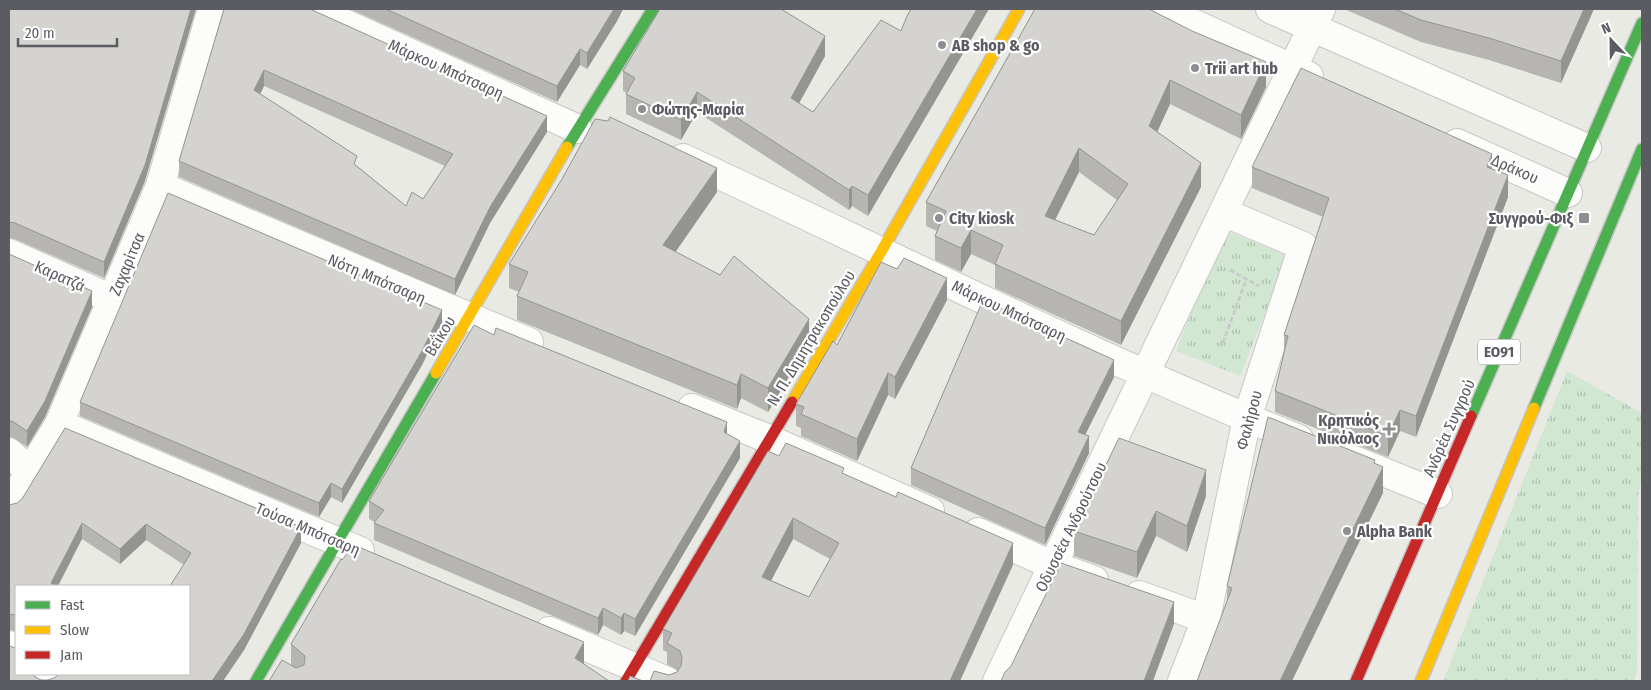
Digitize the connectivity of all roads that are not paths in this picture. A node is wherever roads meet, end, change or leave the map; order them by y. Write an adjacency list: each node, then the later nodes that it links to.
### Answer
1 (212, 9): 17 (street, Ζαχαρίτσα)
2 (653, 9): 11 (main road, Βεΐκου)
3 (1019, 9): 20 (main road, Ν. Π. Δημητρακοπούλου)
4 (1162, 9): 9 (street)
5 (1270, 9): 7 (street)
6 (321, 10): 11 (street, Μάρκου Μπότσαρη)
7 (1317, 18): 9 (street); 15 (street)
8 (1642, 23): 15 (main road, Ανδρέα Συγγρού / ΕΟ91)
9 (1293, 68): 10 (street); 19 (street)
10 (1328, 84)
11 (583, 121): 12 (street, Μάρκου Μπότσαρη); 23 (main road, Βεΐκου)
12 (614, 125)
13 (1435, 133): 18 (street, Δράκου)
14 (658, 146): 20 (street, Μάρκου Μπότσαρη)
15 (1587, 148): 18 (main road, Ανδρέα Συγγρού / ΕΟ91)
16 (1642, 149): 45 (main road)
17 (160, 186): 22 (street, Ζαχαρίτσα); 23 (street, Νότη Μπότσαρη)
18 (1568, 193): 32 (main road, Ανδρέα Συγγρού / ΕΟ91)
19 (1223, 212): 25 (street); 27 (street, Φαλήρου)
20 (881, 252): 25 (street, Μάρκου Μπότσαρη); 29 (main road, Ν. Π. Δημητρακοπούλου)
21 (9, 254): 22 (street, Καρατζά)
22 (112, 299): 28 (street, Ζαχαρίτσα)
23 (469, 318): 24 (street, Νότη Μπότσαρη); 34 (main road, Βεΐκου)
24 (551, 351)
25 (1146, 374): 27 (street, Μάρκου Μπότσαρη); 36 (street, Οδυσσέα Ανδρούτσου)
26 (669, 399): 29 (street)
27 (1247, 418): 32 (street, Μάρκου Μπότσαρη); 37 (street, Φαλήρου)
28 (59, 424): 31 (street, Ζαχαρίτσα); 34 (street, Τούσα Μπότσαρη)
29 (769, 439): 36 (street); 39 (main road, Ν. Π. Δημητρακοπούλου)
30 (9, 452): 31 (street)
31 (29, 471): 33 (street, Ζαχαρίτσα)
32 (1438, 494): 44 (main road, Ανδρέα Συγγρού / ΕΟ91)
33 (9, 506)
34 (337, 541): 35 (street, Τούσα Μπότσαρη); 40 (main road, Βεΐκου)
35 (382, 560)
36 (1052, 565): 37 (street); 42 (street, Οδυσσέα Ανδρούτσου)
37 (1206, 619): 43 (street, Φαλήρου)
38 (526, 622): 39 (street)
39 (630, 674): 41 (street)
40 (256, 681)
41 (668, 681)
42 (997, 681)
43 (1182, 681)
44 (1356, 681)
45 (1421, 681)

